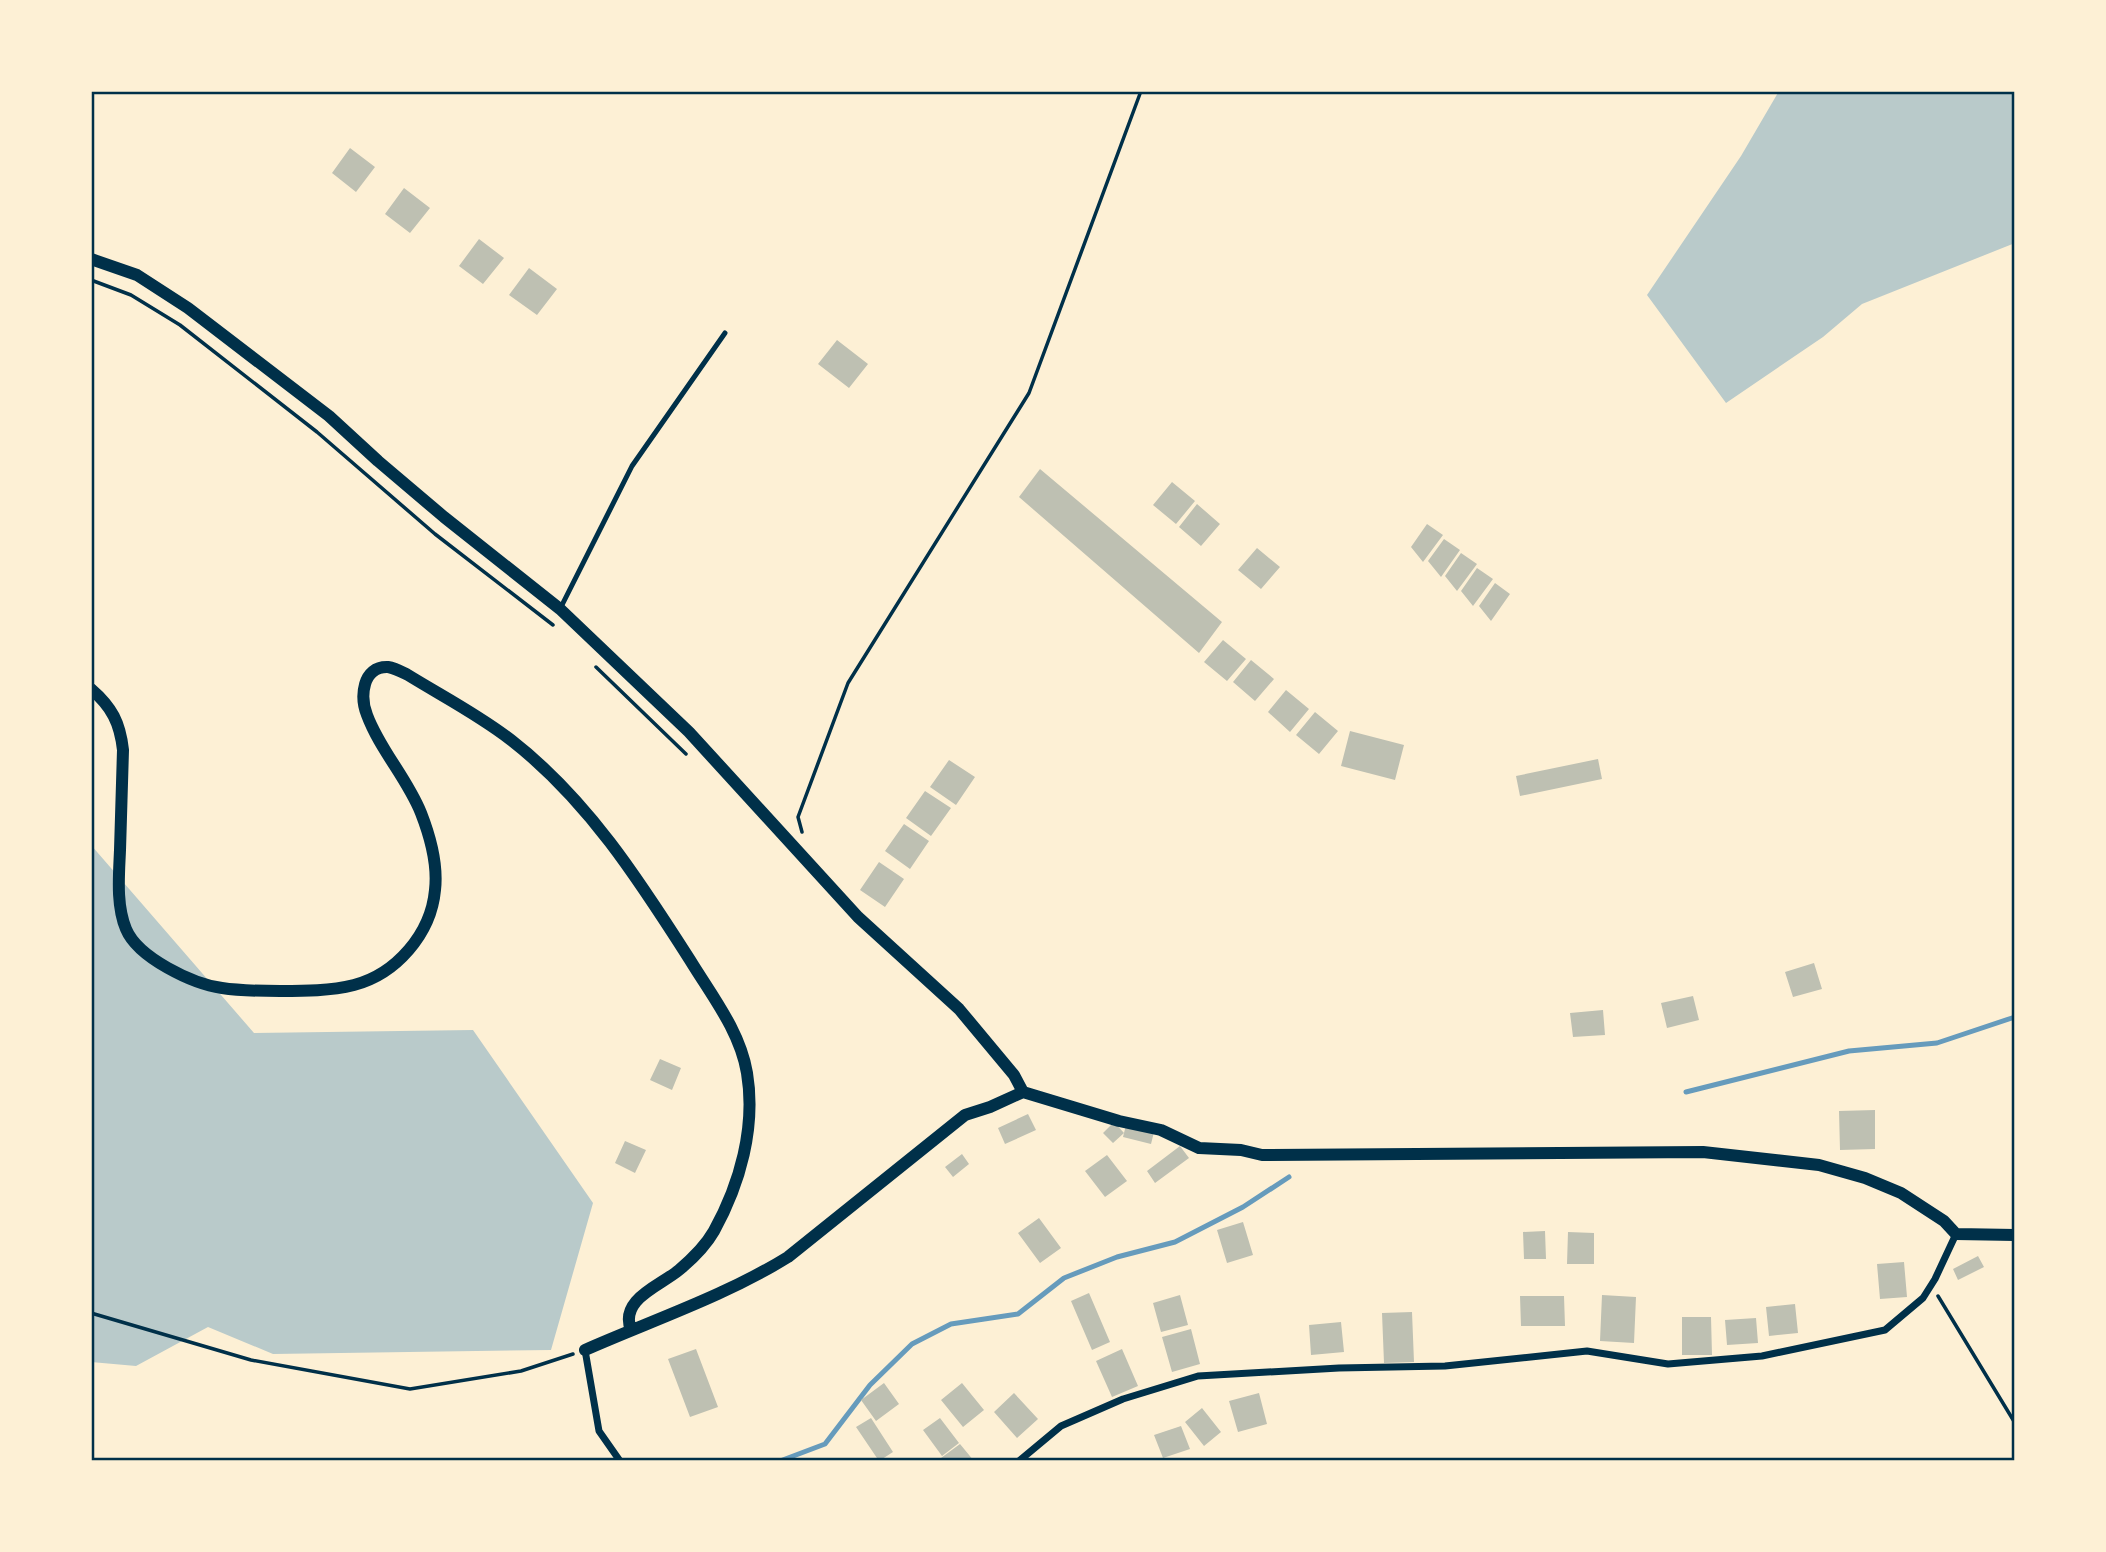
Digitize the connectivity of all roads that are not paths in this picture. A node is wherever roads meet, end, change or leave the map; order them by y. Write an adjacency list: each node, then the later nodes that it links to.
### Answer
1 (91, 259): 3 (street)
2 (725, 333): 3 (lane)
3 (560, 609): 5 (street)
4 (91, 689): 8 (street)
5 (1023, 1092): 6 (street); 8 (street)
6 (1956, 1234): 7 (street); 11 (street)
7 (2015, 1236)
8 (631, 1330): 9 (street)
9 (585, 1350): 10 (street)
10 (620, 1461)
11 (1019, 1461)

